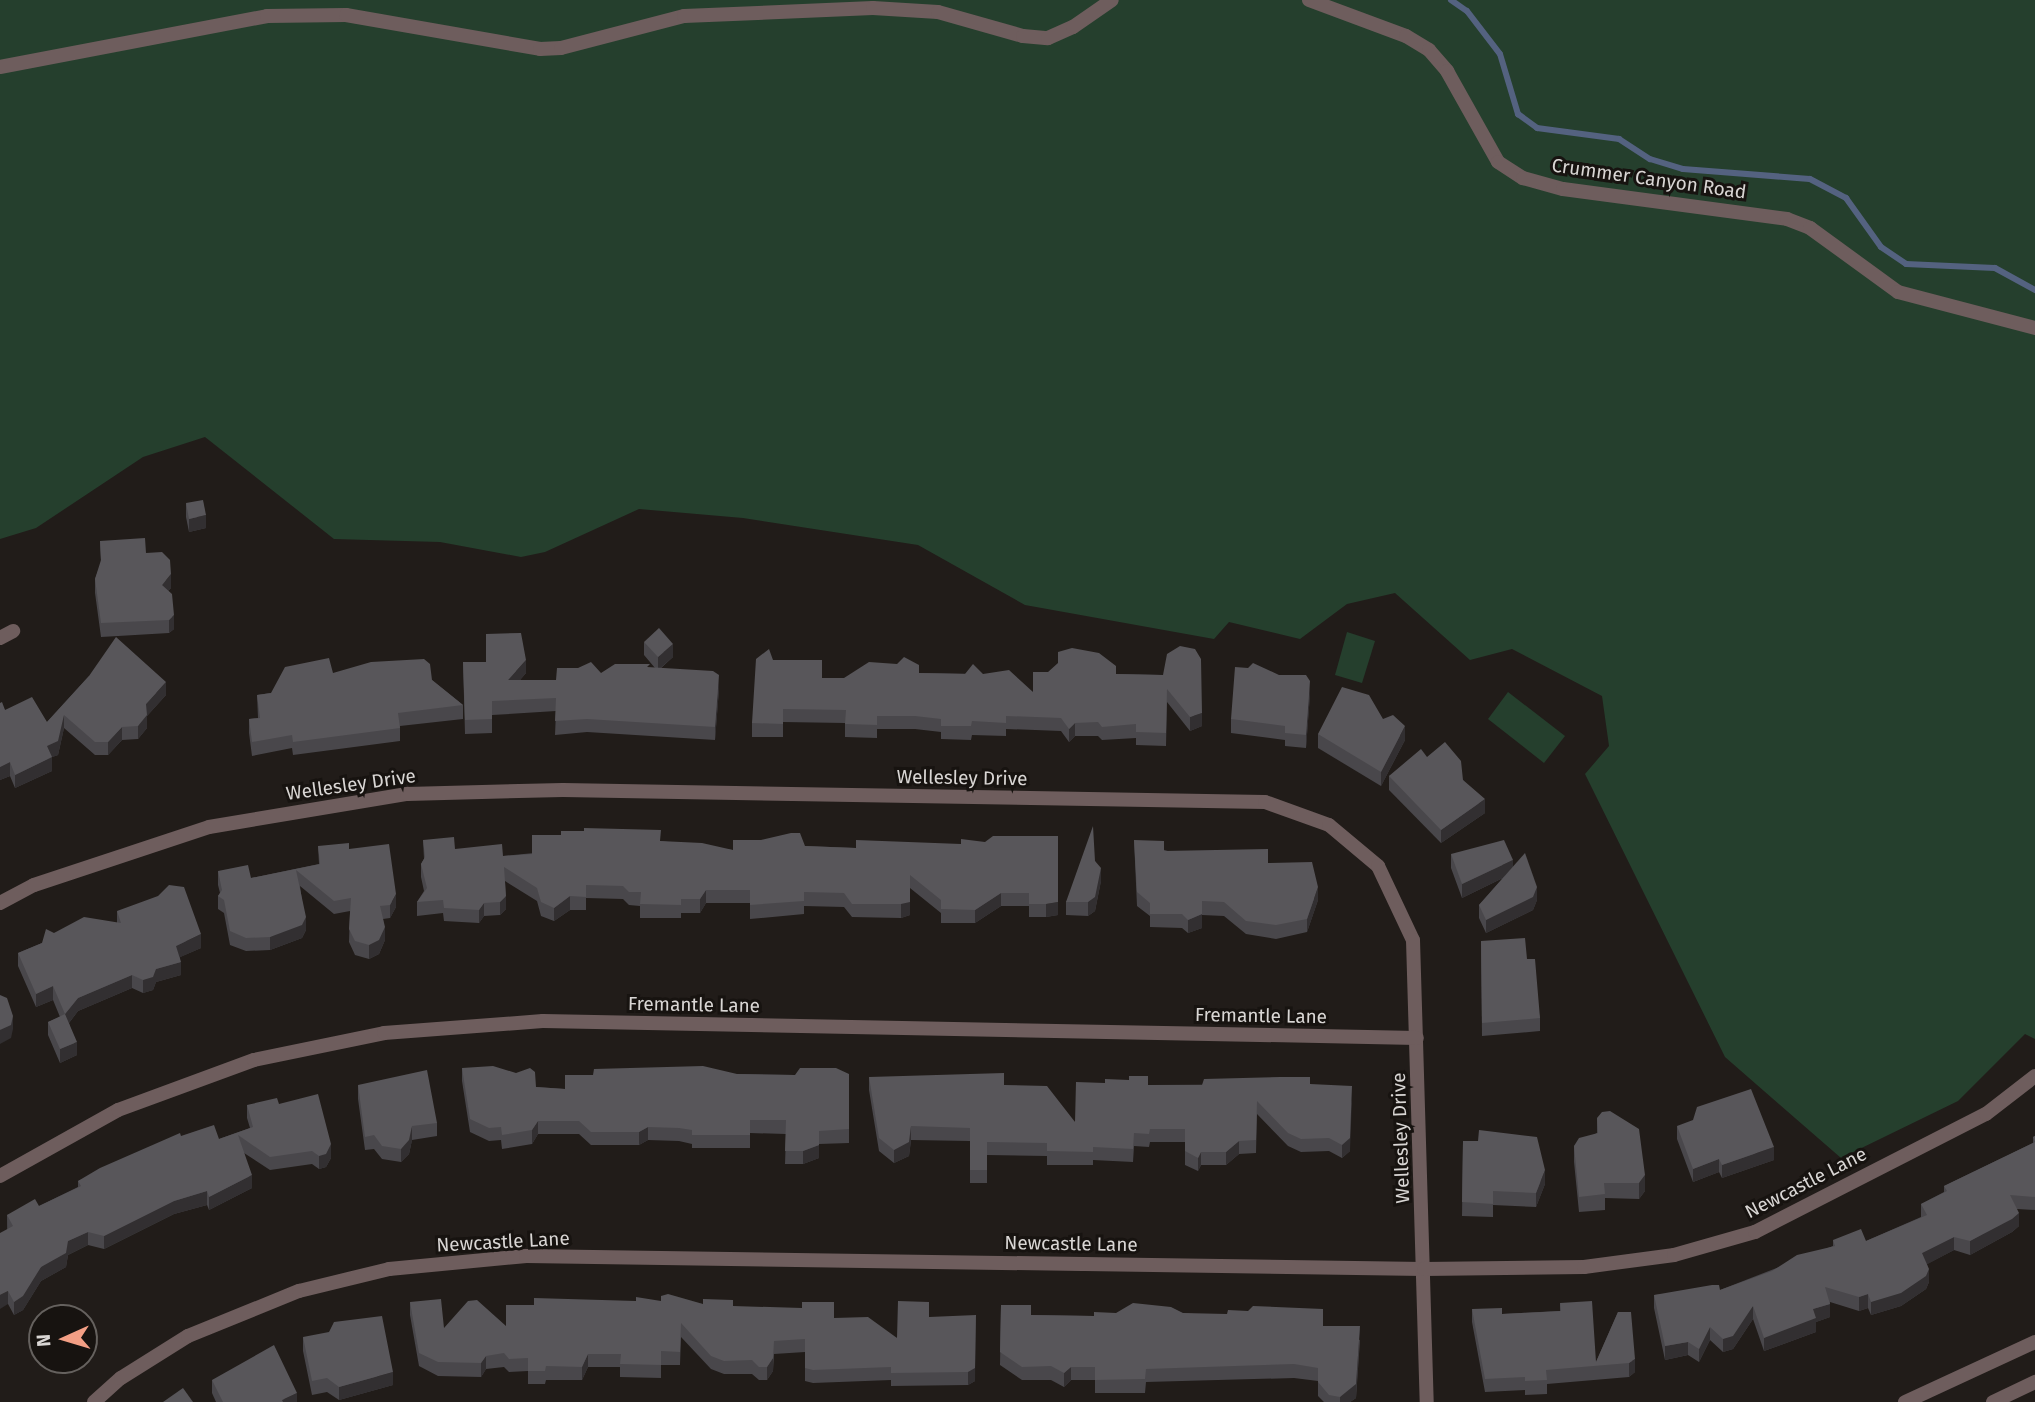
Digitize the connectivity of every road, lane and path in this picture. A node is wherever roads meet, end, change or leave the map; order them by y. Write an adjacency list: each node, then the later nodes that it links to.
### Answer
1 (1112, 0): 3 (street)
2 (1309, 0): 4 (street, Crummer Canyon Road)
3 (0, 67)
4 (2035, 328)
5 (0, 903): 6 (street, Wellesley Drive)
6 (1417, 1038): 8 (street, Fremantle Lane); 9 (street, Wellesley Drive)
7 (2035, 1076): 9 (street, Newcastle Lane)
8 (0, 1176)
9 (1424, 1269): 12 (street, Newcastle Lane); 13 (street, Wellesley Drive)
10 (2035, 1342): 14 (street)
11 (2035, 1382): 15 (street)
12 (94, 1402)
13 (1427, 1402)
14 (1905, 1402)
15 (1993, 1402)

